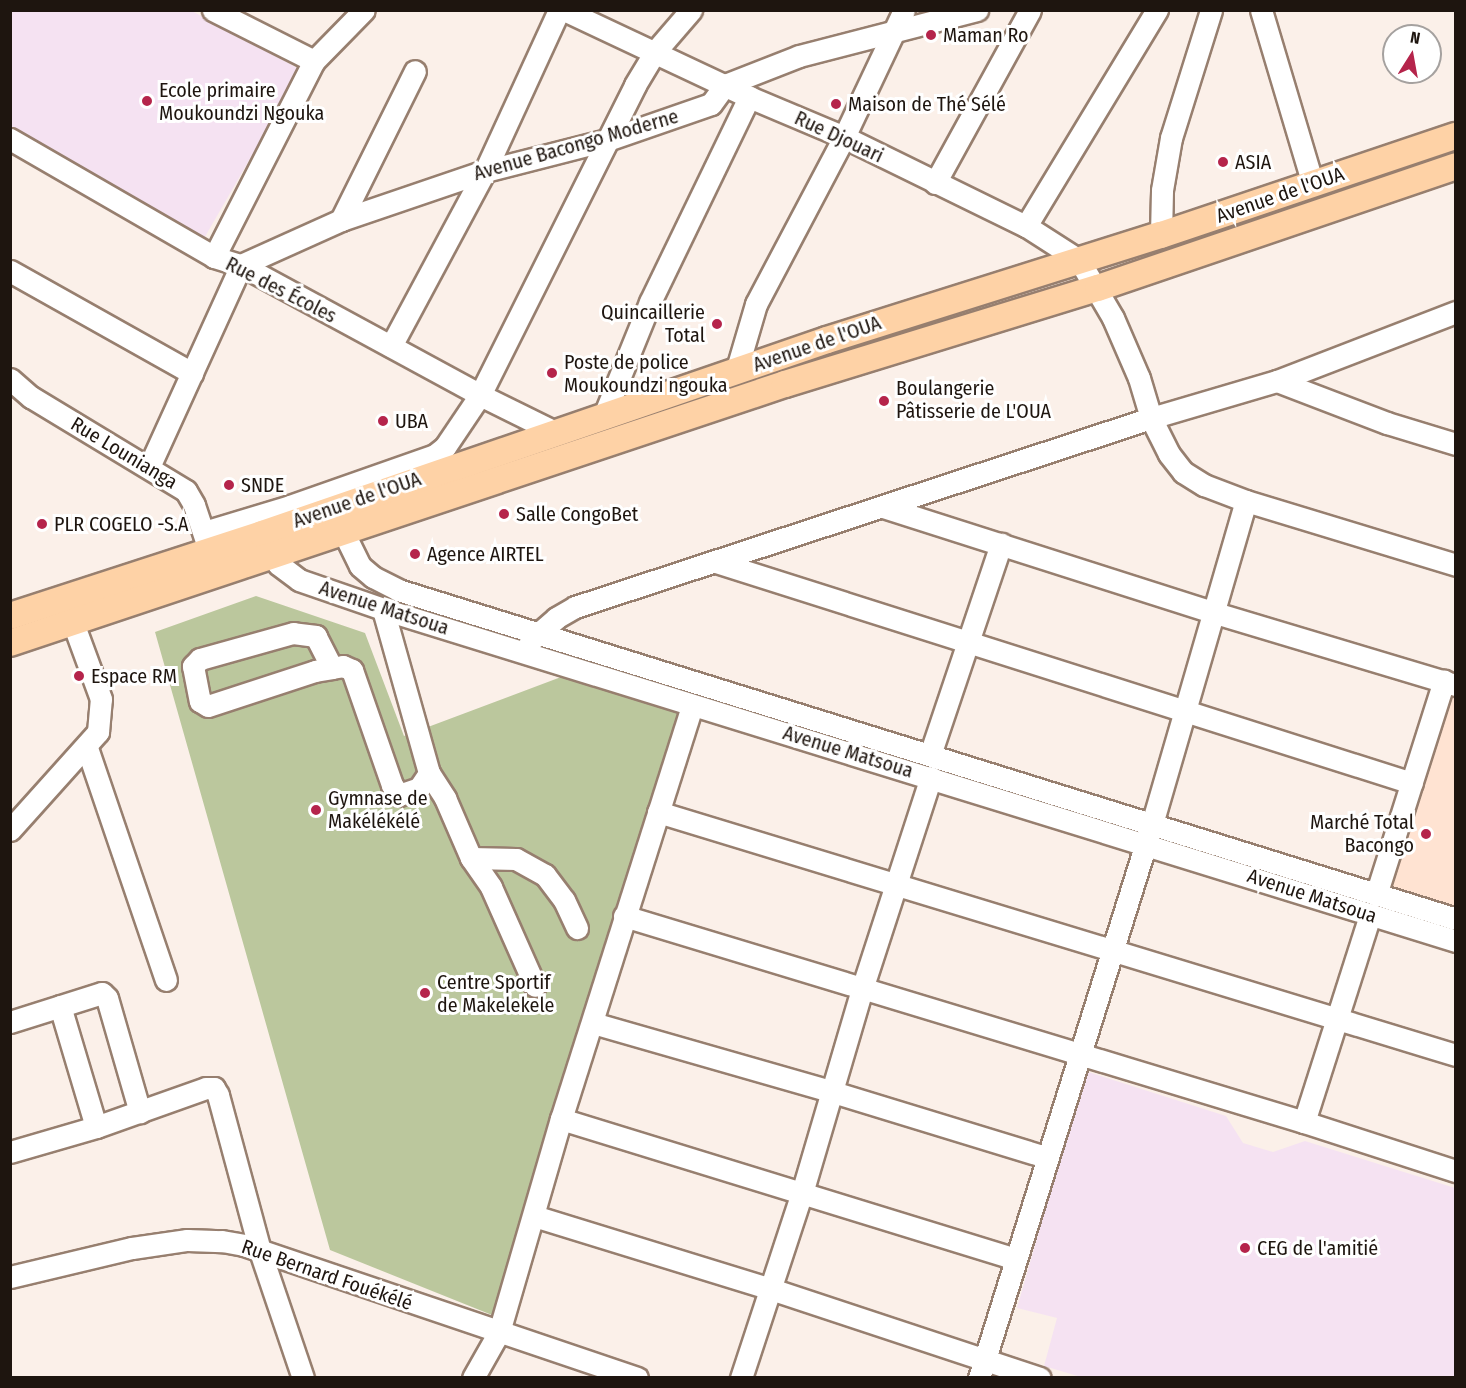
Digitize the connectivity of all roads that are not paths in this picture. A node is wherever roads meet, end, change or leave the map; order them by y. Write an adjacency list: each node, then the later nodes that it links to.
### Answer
1 (213, 10): 13 (street)
2 (364, 10): 13 (street)
3 (562, 10): 12 (street, Rue Djouari); 22 (street)
4 (904, 10): 11 (street)
5 (977, 10): 11 (street, Avenue Bacongo Moderne)
6 (1030, 10): 23 (street)
7 (1157, 10): 26 (street)
8 (1211, 10): 27 (street)
9 (1261, 10): 24 (street)
10 (693, 11): 12 (street)
11 (891, 33): 15 (street, Avenue Bacongo Moderne); 18 (street)
12 (654, 53): 15 (street, Rue Djouari); 20 (street)
13 (314, 61): 28 (street)
14 (415, 71): 25 (street)
15 (725, 85): 16 (street, Rue Djouari); 20 (street, Avenue Bacongo Moderne)
16 (749, 97): 18 (street, Rue Djouari); 42 (street)
17 (1455, 136): 24 (main road, Avenue de l'OUA)
18 (844, 137): 23 (street, Rue Djouari); 37 (street)
19 (10, 139): 28 (street, Rue des Écoles)
20 (607, 140): 22 (street, Avenue Bacongo Moderne); 41 (street)
21 (1455, 166): 32 (main road, Avenue de l'OUA)
22 (485, 171): 25 (street, Avenue Bacongo Moderne); 36 (street)
23 (935, 183): 26 (street, Rue Djouari)
24 (1314, 184): 27 (main road, Avenue de l'OUA)
25 (341, 220): 30 (street, Avenue Bacongo Moderne)
26 (1026, 226): 29 (street, Rue Djouari)
27 (1161, 235): 29 (main road, Avenue de l'OUA)
28 (214, 257): 30 (street, Rue des Écoles)
29 (1079, 260): 32 (street, Rue Djouari); 37 (main road, Avenue de l'OUA)
30 (241, 265): 36 (street, Rue des Écoles); 38 (street)
31 (10, 270): 38 (street)
32 (1098, 288): 43 (street, Rue Djouari); 51 (main road, Avenue de l'OUA)
33 (1455, 312): 34 (street)
34 (1432, 319): 35 (street); 40 (street)
35 (1455, 327)
36 (391, 346): 41 (street, Rue des Écoles)
37 (736, 372): 42 (main road, Avenue de l'OUA)
38 (192, 374): 47 (street)
39 (10, 379): 47 (street, Rue Lounianga)
40 (1277, 381): 43 (street); 45 (street)
41 (480, 395): 44 (street, Rue des Écoles); 46 (street)
42 (603, 418): 44 (main road, Avenue de l'OUA)
43 (1151, 418): 48 (street, Rue Djouari); 49 (street)
44 (557, 433): 46 (main road, Avenue de l'OUA)
45 (1455, 444)
46 (437, 464): 50 (street); 51 (main road, Avenue de l'OUA)
47 (149, 467): 53 (street, Rue Lounianga)
48 (1246, 501): 57 (street, Rue Djouari); 59 (street)
49 (883, 507): 54 (street); 56 (street)
50 (293, 513): 51 (main road, Avenue de l'OUA); 52 (main road, Avenue de l'OUA); 53 (street)
51 (337, 520): 55 (main road, Avenue de l'OUA); 62 (street, Avenue Matsoua)
52 (262, 534): 53 (main road, Avenue de l'OUA); 55 (street, Avenue Matsoua)
53 (207, 541): 60 (main road, Avenue de l'OUA)
54 (1001, 544): 59 (street); 64 (street)
55 (273, 556): 58 (street, Avenue Matsoua); 61 (main road, Avenue de l'OUA)
56 (716, 562): 62 (street); 64 (street)
57 (1455, 565)
58 (383, 609): 65 (street, Avenue Matsoua); 72 (street)
59 (1212, 612): 67 (street); 69 (street)
60 (10, 616)
61 (73, 623): 63 (main road, Avenue de l'OUA); 70 (street)
62 (536, 633): 65 (street); 71 (street, Avenue Matsoua)
63 (10, 644)
64 (966, 644): 69 (street); 71 (street)
65 (520, 653): 68 (street, Avenue Matsoua)
66 (332, 668): 66 (street); 72 (street)
67 (1450, 683): 74 (street)
68 (692, 705): 73 (street, Avenue Matsoua); 75 (street)
69 (1183, 712): 74 (street); 77 (street)
70 (87, 748): 76 (street); 86 (street)
71 (930, 755): 77 (street, Avenue Matsoua)
72 (429, 773): 78 (street)
73 (931, 777): 77 (street, Avenue Matsoua); 79 (street)
74 (1412, 783): 80 (street)
75 (658, 812): 79 (street); 81 (street)
76 (10, 830)
77 (1148, 833): 80 (street, Avenue Matsoua); 85 (street)
78 (471, 858): 83 (street); 87 (street)
79 (896, 885): 85 (street); 88 (street)
80 (1373, 905): 82 (street, Avenue Matsoua); 84 (street, Avenue Matsoua); 90 (street)
81 (624, 916): 88 (street); 92 (street)
82 (1455, 919)
83 (577, 928)
84 (1455, 941)
85 (1111, 950): 90 (street); 93 (street)
86 (166, 980)
87 (535, 986)
88 (862, 989): 93 (street); 95 (street)
89 (60, 1006): 91 (street); 96 (street); 99 (street)
90 (1336, 1019): 94 (street); 98 (street)
91 (10, 1022)
92 (593, 1023): 95 (street); 97 (street)
93 (1078, 1054): 98 (street); 101 (street)
94 (1455, 1055)
95 (833, 1092): 101 (street); 103 (street)
96 (140, 1112): 99 (street); 105 (street)
97 (561, 1119): 103 (street); 104 (street)
98 (1304, 1122): 102 (street)
99 (96, 1127): 100 (street)
100 (12, 1147)
101 (1046, 1157): 106 (street)
102 (1455, 1171)
103 (802, 1193): 106 (street); 108 (street)
104 (534, 1216): 108 (street); 109 (street)
105 (260, 1251): 107 (street, Rue Bernard Fouékélé); 109 (street, Rue Bernard Fouékélé); 112 (street)
106 (1015, 1259): 110 (street)
107 (10, 1277)
108 (771, 1289): 110 (street); 115 (street)
109 (499, 1332): 111 (street, Rue Bernard Fouékélé); 113 (street)
110 (982, 1369): 116 (street)
111 (608, 1374): 114 (street, Rue Bernard Fouékélé)
112 (303, 1377)
113 (473, 1377)
114 (637, 1377)
115 (741, 1377)
116 (1040, 1377)

